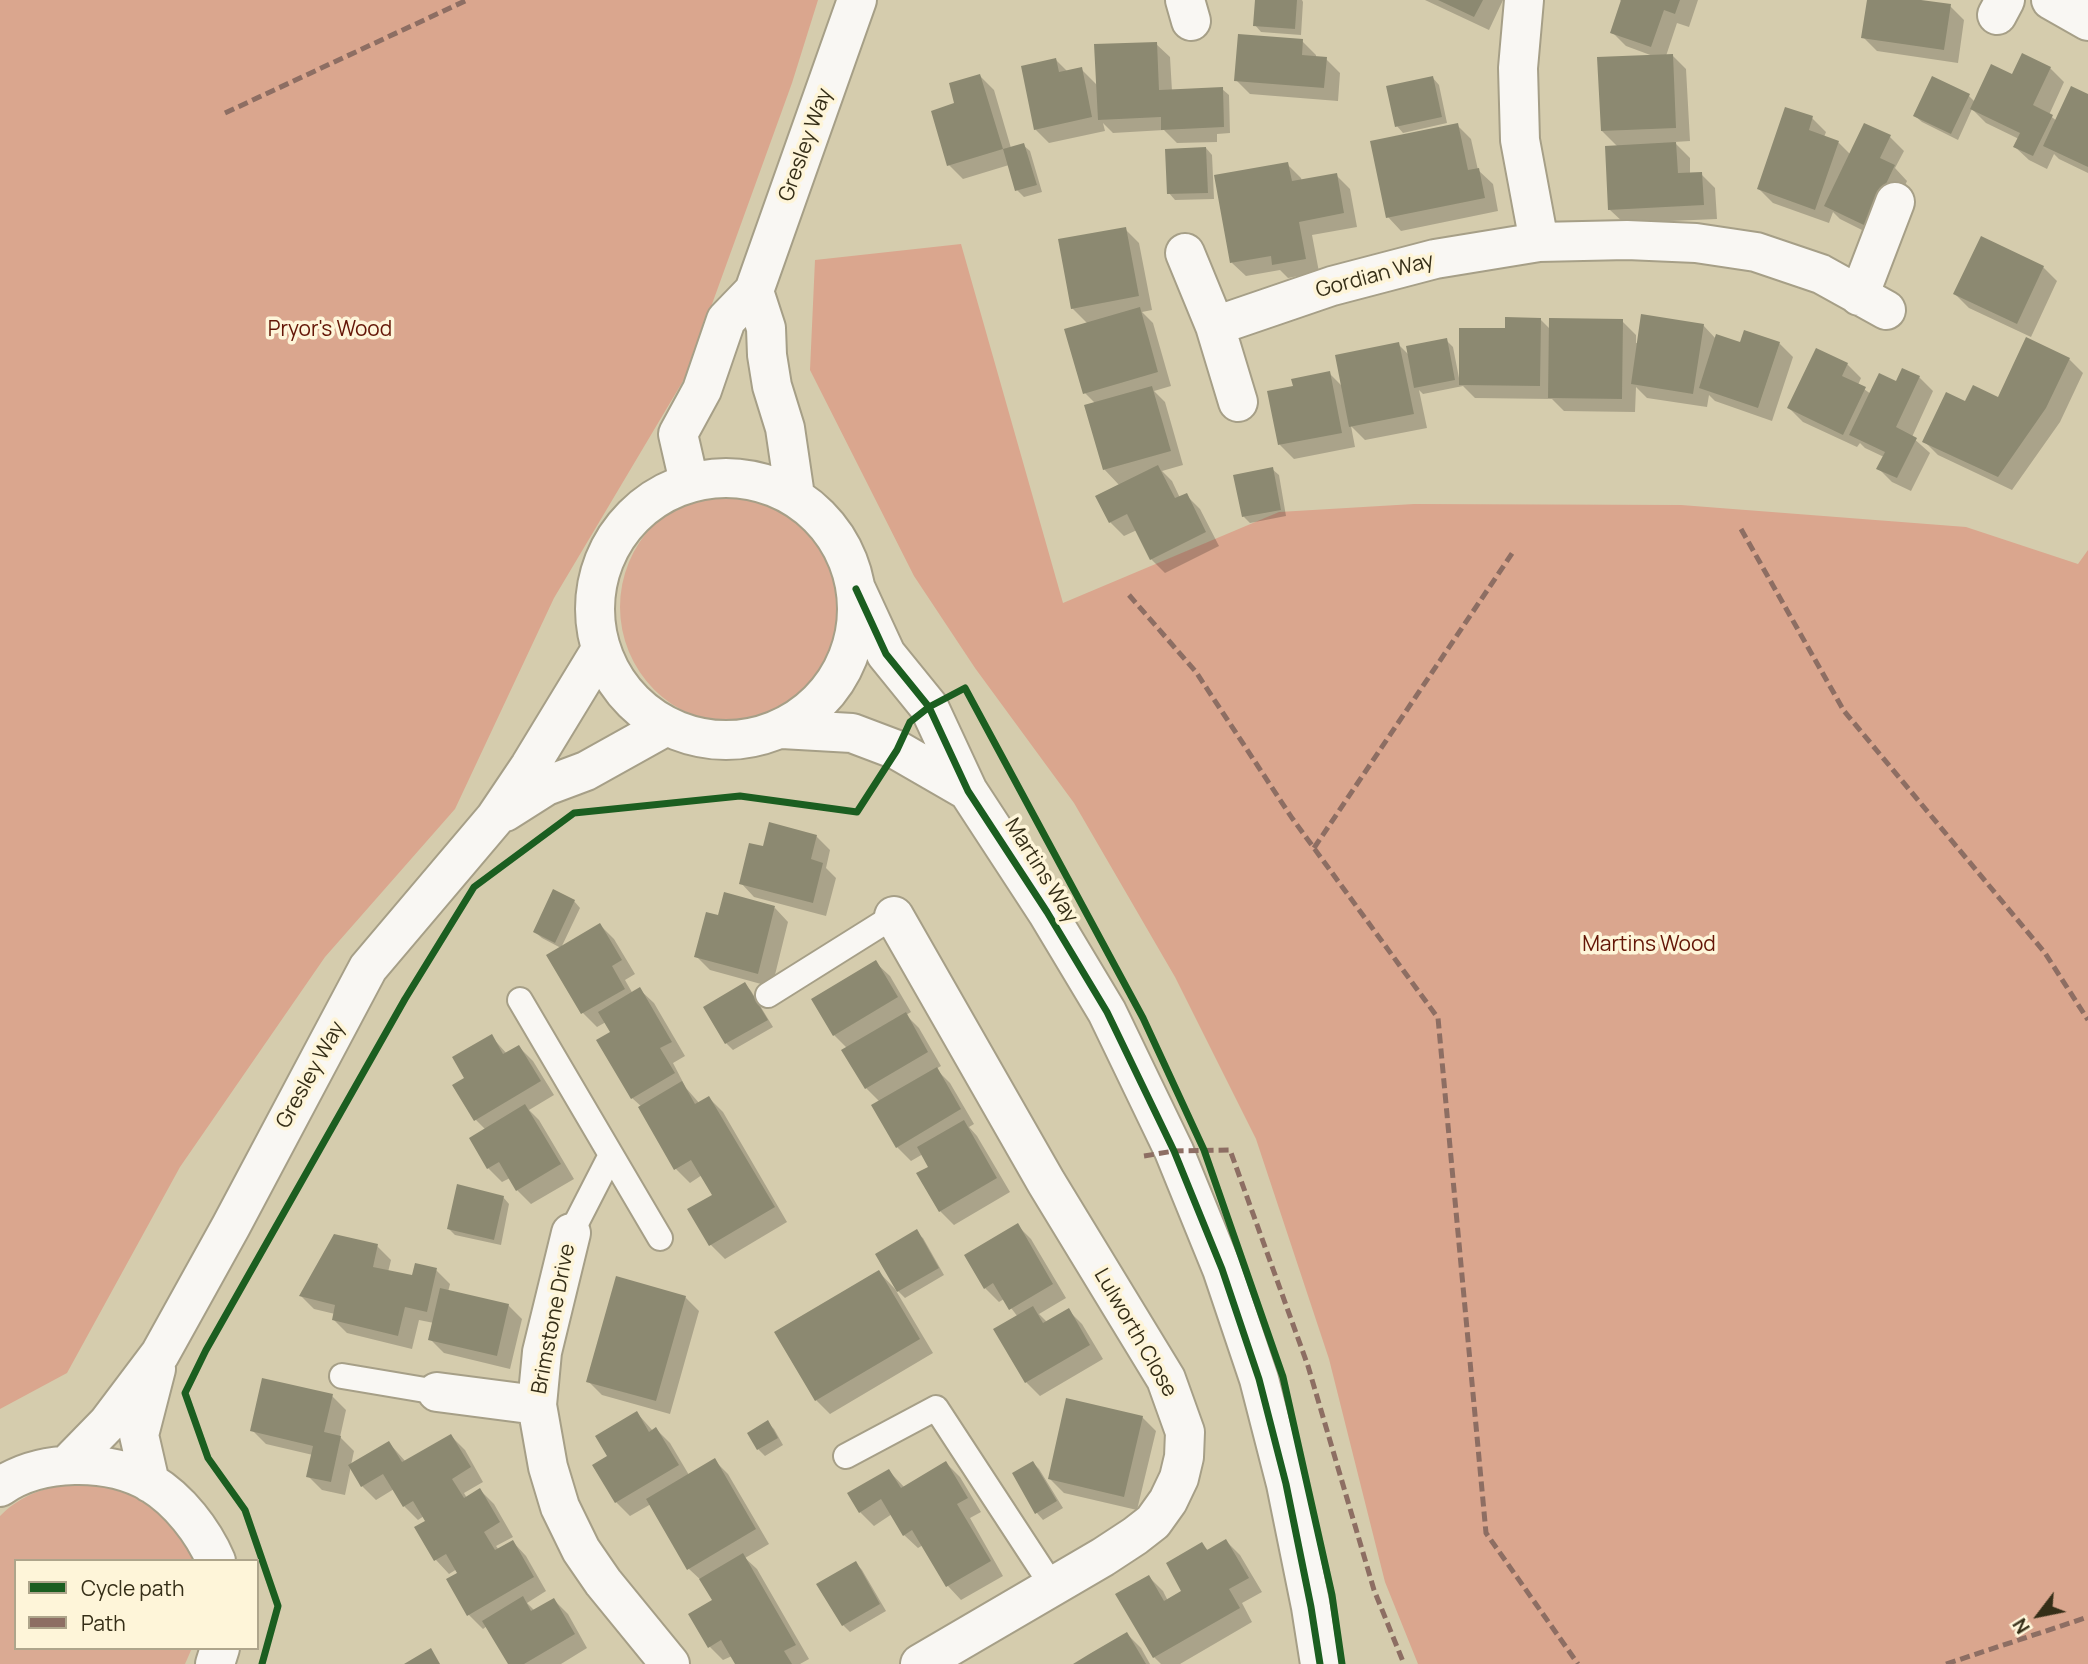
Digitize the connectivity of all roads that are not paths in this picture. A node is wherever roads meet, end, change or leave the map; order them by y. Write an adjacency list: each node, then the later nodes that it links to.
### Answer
1 (857, 0): 8 (street, Gresley Way)
2 (1524, 0): 6 (street)
3 (2051, 0): 4 (street)
4 (2088, 21)
5 (1895, 202): 6 (street, Gordian Way)
6 (1539, 242): 9 (street, Gordian Way)
7 (1185, 253): 9 (street)
8 (754, 291): 11 (street, Gresley Way); 12 (street)
9 (1215, 326): 10 (street)
10 (1238, 402)
11 (689, 482): 12 (street); 14 (street)
12 (795, 496): 13 (street)
13 (856, 589): 16 (street); 17 (street, Martins Way)
14 (600, 651): 15 (street); 18 (street, Gresley Way)
15 (664, 727): 16 (street); 18 (street, Gresley Way)
16 (782, 729): 17 (street, Martins Way)
17 (968, 791): 37 (street, Martins Way)
18 (495, 818): 25 (street, Gresley Way)
19 (894, 916): 20 (lane); 34 (street, Lulworth Close)
20 (768, 995)
21 (520, 1000): 22 (lane)
22 (611, 1155): 23 (lane); 24 (lane)
23 (571, 1233): 28 (street, Brimstone Drive)
24 (660, 1238)
25 (160, 1354): 30 (street, Gresley Way); 31 (street, Gresley Way)
26 (342, 1376): 27 (lane)
27 (437, 1392): 28 (street, Brimstone Drive)
28 (537, 1405): 35 (street, Brimstone Drive)
29 (846, 1456): 34 (lane)
30 (68, 1464): 31 (street); 32 (street)
31 (150, 1483): 33 (street)
32 (0, 1487)
33 (215, 1559)
34 (1053, 1587): 36 (street, Lulworth Close)
35 (670, 1664)
36 (920, 1664)
37 (1320, 1664)

